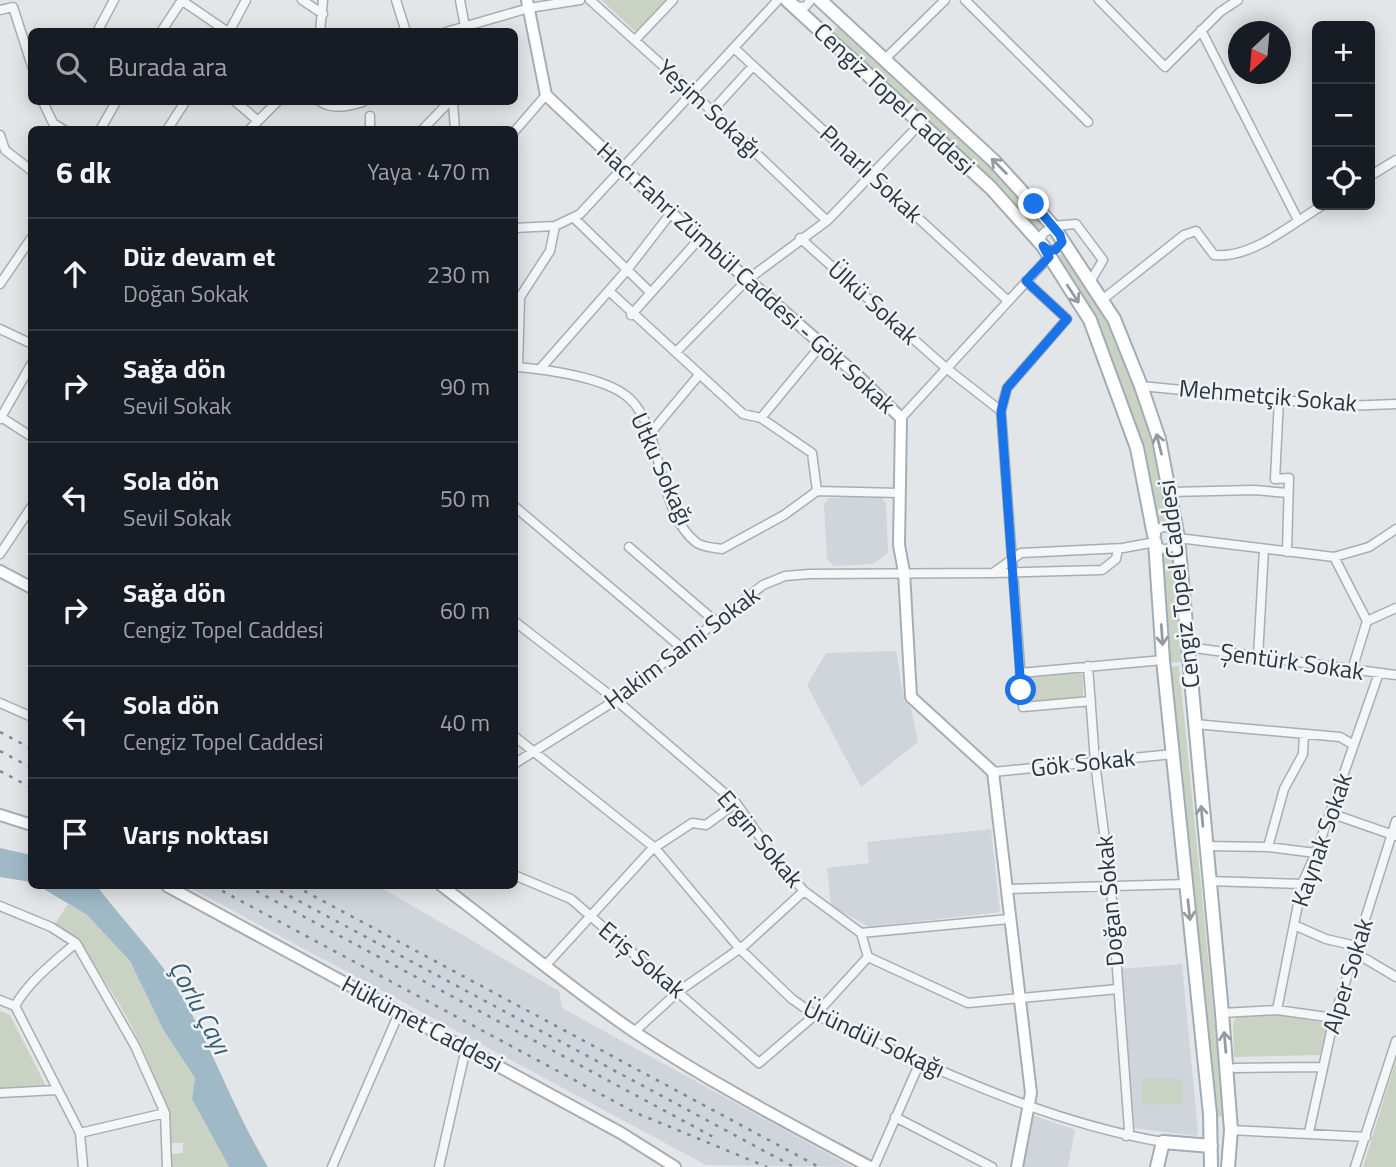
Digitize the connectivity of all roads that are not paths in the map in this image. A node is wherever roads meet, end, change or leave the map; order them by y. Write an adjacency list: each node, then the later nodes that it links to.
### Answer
1 (114, 0): 22 (street)
2 (181, 0): 23 (street); 24 (street)
3 (246, 0): 25 (street)
4 (302, 0): 21 (street)
5 (323, 0): 21 (street)
6 (396, 0): 27 (street)
7 (460, 0): 28 (street)
8 (580, 0): 19 (street)
9 (590, 0): 31 (street, Yeşim Sokağı)
10 (778, 0): 32 (street)
11 (811, 0): 18 (street)
12 (820, 0): 34 (main road, Cengiz Topel Caddesi)
13 (945, 0): 34 (street)
14 (965, 0): 50 (street)
15 (1099, 0): 30 (street)
16 (1238, 0): 30 (street)
17 (671, 1): 31 (street)
18 (791, 2): 51 (main road, Cengiz Topel Caddesi)
19 (528, 4): 29 (street); 37 (street)
20 (0, 10): 33 (street)
21 (323, 14): 26 (street)
22 (99, 28)
23 (164, 28)
24 (222, 28)
25 (230, 28)
26 (321, 28)
27 (405, 28)
28 (465, 28)
29 (468, 28)
30 (1201, 30): 70 (street)
31 (635, 40): 36 (street, Yeşim Sokağı)
32 (734, 48): 35 (street, Pınarlı Sokak); 36 (street)
33 (28, 54)
34 (884, 60): 73 (main road, Cengiz Topel Caddesi, one-way to 34)
35 (754, 66): 47 (street); 65 (street, Pınarlı Sokak)
36 (694, 93): 47 (street, Yeşim Sokağı); 63 (street)
37 (546, 96): 59 (street); 63 (street, Hacı Fahri Zümbül Caddesi - Gök Sokak)
38 (44, 105): 52 (street)
39 (114, 105): 53 (street)
40 (183, 105): 54 (street)
41 (240, 105): 49 (street)
42 (274, 105): 49 (street)
43 (326, 105): 44 (street)
44 (352, 105)
45 (448, 105): 57 (street)
46 (451, 105): 58 (street)
47 (712, 111): 69 (street, Yeşim Sokağı)
48 (370, 116): 56 (street)
49 (257, 120): 55 (street)
50 (1088, 122)
51 (920, 124): 65 (street); 77 (main road, Cengiz Topel Caddesi)
52 (58, 126)
53 (102, 126)
54 (170, 126)
55 (252, 126)
56 (370, 126)
57 (426, 126)
58 (454, 126)
59 (518, 128)
60 (0, 135): 62 (street)
61 (1396, 160): 64 (street)
62 (28, 168)
63 (624, 168): 67 (street, Hacı Fahri Zümbül Caddesi - Gök Sokak); 68 (street)
64 (1375, 173)
65 (872, 175): 69 (street); 85 (street, Pınarlı Sokak)
66 (1315, 210): 70 (street)
67 (671, 213): 74 (street, Hacı Fahri Zümbül Caddesi - Gök Sokak); 78 (street)
68 (574, 218): 71 (street); 78 (street)
69 (826, 220): 75 (street)
70 (1298, 220): 86 (street)
71 (555, 226): 72 (street); 89 (street, Utku Sokağı)
72 (518, 228)
73 (1057, 230): 77 (street); 77 (street); 81 (main road, Cengiz Topel Caddesi); 81 (street)
74 (700, 238): 79 (street, Hacı Fahri Zümbül Caddesi - Gök Sokak); 84 (street)
75 (800, 238): 79 (street); 94 (street, Ülkü Sokak)
76 (28, 243): 82 (street)
77 (1046, 251): 80 (street); 115 (main road, Cengiz Topel Caddesi, one-way to 115)
78 (627, 271): 83 (street); 84 (street)
79 (747, 280): 91 (street, Hacı Fahri Zümbül Caddesi - Gök Sokak); 92 (street)
80 (1026, 281): 85 (street); 101 (street)
81 (1090, 282): 86 (main road, Cengiz Topel Caddesi)
82 (0, 284)
83 (609, 292): 87 (street); 95 (street)
84 (651, 293): 87 (street)
85 (1007, 300): 94 (street)
86 (1102, 300): 98 (main road, Cengiz Topel Caddesi)
87 (631, 314): 92 (street)
88 (0, 329): 90 (street)
89 (518, 332)
90 (28, 342)
91 (822, 344): 103 (street); 104 (street, Hacı Fahri Zümbül Caddesi - Gök Sokak)
92 (676, 352): 97 (street)
93 (518, 368): 95 (street, Utku Sokağı)
94 (947, 368): 101 (street); 104 (street)
95 (540, 369): 106 (street, Utku Sokağı)
96 (28, 370): 102 (street)
97 (699, 374): 103 (street); 106 (street)
98 (1141, 386): 99 (street, Mehmetçik Sokak); 108 (main road, Cengiz Topel Caddesi, one-way to 98)
99 (1279, 399): 100 (street, Mehmetçik Sokak); 110 (street)
100 (1396, 404)
101 (1001, 411): 122 (street)
102 (1, 418): 105 (street)
103 (761, 418): 107 (street)
104 (901, 418): 109 (street, Hacı Fahri Zümbül Caddesi - Gök Sokak)
105 (28, 435)
106 (648, 436): 107 (street, Utku Sokağı)
107 (817, 491): 109 (street)
108 (1170, 492): 110 (street); 114 (main road, Cengiz Topel Caddesi)
109 (898, 493): 124 (street, Hacı Fahri Zümbül Caddesi - Gök Sokak)
110 (1288, 493): 119 (street)
111 (518, 509): 133 (street)
112 (28, 512): 120 (street)
113 (1396, 529): 121 (street)
114 (1178, 538): 115 (street); 115 (street); 118 (street); 132 (main road, Cengiz Topel Caddesi)
115 (1155, 539): 117 (street); 135 (main road, Cengiz Topel Caddesi, one-way to 135)
116 (629, 547): 130 (street)
117 (1118, 549): 122 (street); 126 (street, Hakim Sami Sokak)
118 (1264, 549): 119 (street); 134 (street)
119 (1287, 552): 121 (street)
120 (0, 554)
121 (1334, 557): 129 (street)
122 (1012, 560): 125 (street); 126 (street)
123 (0, 570): 127 (street)
124 (904, 572): 125 (street, Hakim Sami Sokak); 130 (street, Hakim Sami Sokak); 153 (street, Hacı Fahri Zümbül Caddesi - Gök Sokak)
125 (993, 573): 126 (street, Hakim Sami Sokak)
126 (1013, 573): 138 (street)
127 (28, 586)
128 (1396, 608): 129 (street)
129 (1367, 621): 137 (street)
130 (716, 622): 133 (street, Hakim Sami Sokak)
131 (518, 624): 141 (street, Ergin Sokak)
132 (1187, 647): 134 (street, Şentürk Sokak); 145 (main road, Cengiz Topel Caddesi)
133 (682, 648): 141 (street, Hakim Sami Sokak)
134 (1258, 657): 137 (street, Şentürk Sokak)
135 (1163, 660): 136 (street); 150 (main road, Cengiz Topel Caddesi)
136 (1088, 666): 138 (street); 142 (street, Doğan Sokak)
137 (1352, 670): 139 (street, Şentürk Sokak)
138 (1020, 673): 142 (street)
139 (1379, 673): 140 (street, Şentürk Sokak); 148 (street, Kaynak Sokak)
140 (1396, 675)
141 (616, 701): 149 (street, Hakim Sami Sokak); 154 (street, Ergin Sokak)
142 (1091, 701): 152 (street, Doğan Sokak)
143 (0, 703): 144 (street)
144 (28, 715)
145 (1195, 724): 146 (street); 160 (main road, Cengiz Topel Caddesi, one-way to 145)
146 (1304, 734): 148 (street); 161 (street)
147 (518, 739): 149 (street, Üründül Sokağı)
148 (1354, 745): 155 (street, Kaynak Sokak)
149 (537, 751): 151 (street, Hakim Sami Sokak); 162 (street, Üründül Sokağı)
150 (1173, 754): 152 (street, Gök Sokak); 166 (main road, Cengiz Topel Caddesi)
151 (518, 762)
152 (1096, 762): 153 (street, Gök Sokak); 168 (street, Doğan Sokak)
153 (993, 772): 171 (street)
154 (736, 803): 162 (street); 172 (street, Ergin Sokak)
155 (1330, 813): 159 (street); 163 (street, Kaynak Sokak)
156 (0, 814): 158 (street)
157 (1396, 821): 159 (street, Alper Sokak)
158 (28, 824)
159 (1394, 836): 180 (street, Alper Sokak)
160 (1205, 846): 161 (street); 165 (main road, Cengiz Topel Caddesi)
161 (1268, 846): 163 (street)
162 (655, 848): 174 (street); 179 (street, Üründül Sokağı)
163 (1316, 853): 167 (street, Kaynak Sokak)
164 (518, 877): 174 (street, Eriş Sokak)
165 (1208, 881): 167 (street); 191 (main road, Cengiz Topel Caddesi)
166 (1186, 884): 168 (street); 211 (main road, Cengiz Topel Caddesi, one-way to 211)
167 (1302, 884): 176 (street, Kaynak Sokak)
168 (1111, 888): 171 (street); 184 (street, Doğan Sokak)
169 (172, 889): 190 (street, Hükümet Caddesi)
170 (446, 889): 182 (street)
171 (1006, 889): 175 (street)
172 (804, 891): 177 (street, Ergin Sokak); 179 (street)
173 (0, 905): 178 (street)
174 (592, 918): 182 (street); 185 (street, Eriş Sokak)
175 (1009, 919): 177 (street); 187 (street)
176 (1294, 925): 180 (street); 189 (street, Kaynak Sokak)
177 (861, 933): 181 (street)
178 (76, 943): 188 (street); 203 (street)
179 (740, 949): 185 (street); 192 (street, Üründül Sokağı)
180 (1355, 949): 183 (street); 193 (street, Alper Sokak)
181 (868, 957): 187 (street); 192 (street)
182 (545, 967): 194 (street)
183 (1396, 977)
184 (1118, 989): 187 (street); 208 (street, Doğan Sokak)
185 (679, 990): 192 (street, Eriş Sokak); 194 (street)
186 (0, 1000): 188 (street)
187 (1019, 1000): 202 (street)
188 (15, 1006): 200 (street)
189 (1278, 1010): 191 (street); 193 (street)
190 (399, 1013): 196 (street, Hükümet Caddesi); 214 (street)
191 (1222, 1013): 205 (main road, Cengiz Topel Caddesi, one-way to 191)
192 (815, 1015): 197 (street, Üründül Sokağı)
193 (1334, 1018): 198 (street, Alper Sokak)
194 (634, 1032): 217 (street)
195 (1396, 1041): 209 (street)
196 (466, 1048): 215 (street); 216 (street, Hükümet Caddesi)
197 (920, 1062): 202 (street, Üründül Sokağı); 204 (street)
198 (1322, 1067): 199 (street); 206 (street, Alper Sokak)
199 (1235, 1068)
200 (57, 1090): 201 (street); 207 (street)
201 (0, 1093)
202 (1027, 1107): 208 (street, Üründül Sokağı); 219 (street)
203 (165, 1113): 207 (street); 213 (street)
204 (895, 1117): 217 (street); 218 (street)
205 (1231, 1132): 206 (street); 222 (main road, Cengiz Topel Caddesi); 223 (main road)
206 (1309, 1132): 209 (street)
207 (80, 1133): 212 (street)
208 (1126, 1136): 210 (street, Üründül Sokağı)
209 (1366, 1137): 224 (street)
210 (1163, 1142): 211 (main road); 220 (main road)
211 (1210, 1146): 221 (main road, Cengiz Topel Caddesi)
212 (83, 1167)
213 (167, 1167)
214 (332, 1167)
215 (439, 1167)
216 (676, 1167)
217 (872, 1167)
218 (992, 1167)
219 (1017, 1167)
220 (1157, 1167)
221 (1211, 1167)
222 (1228, 1167)
223 (1237, 1167)
224 (1355, 1167)

